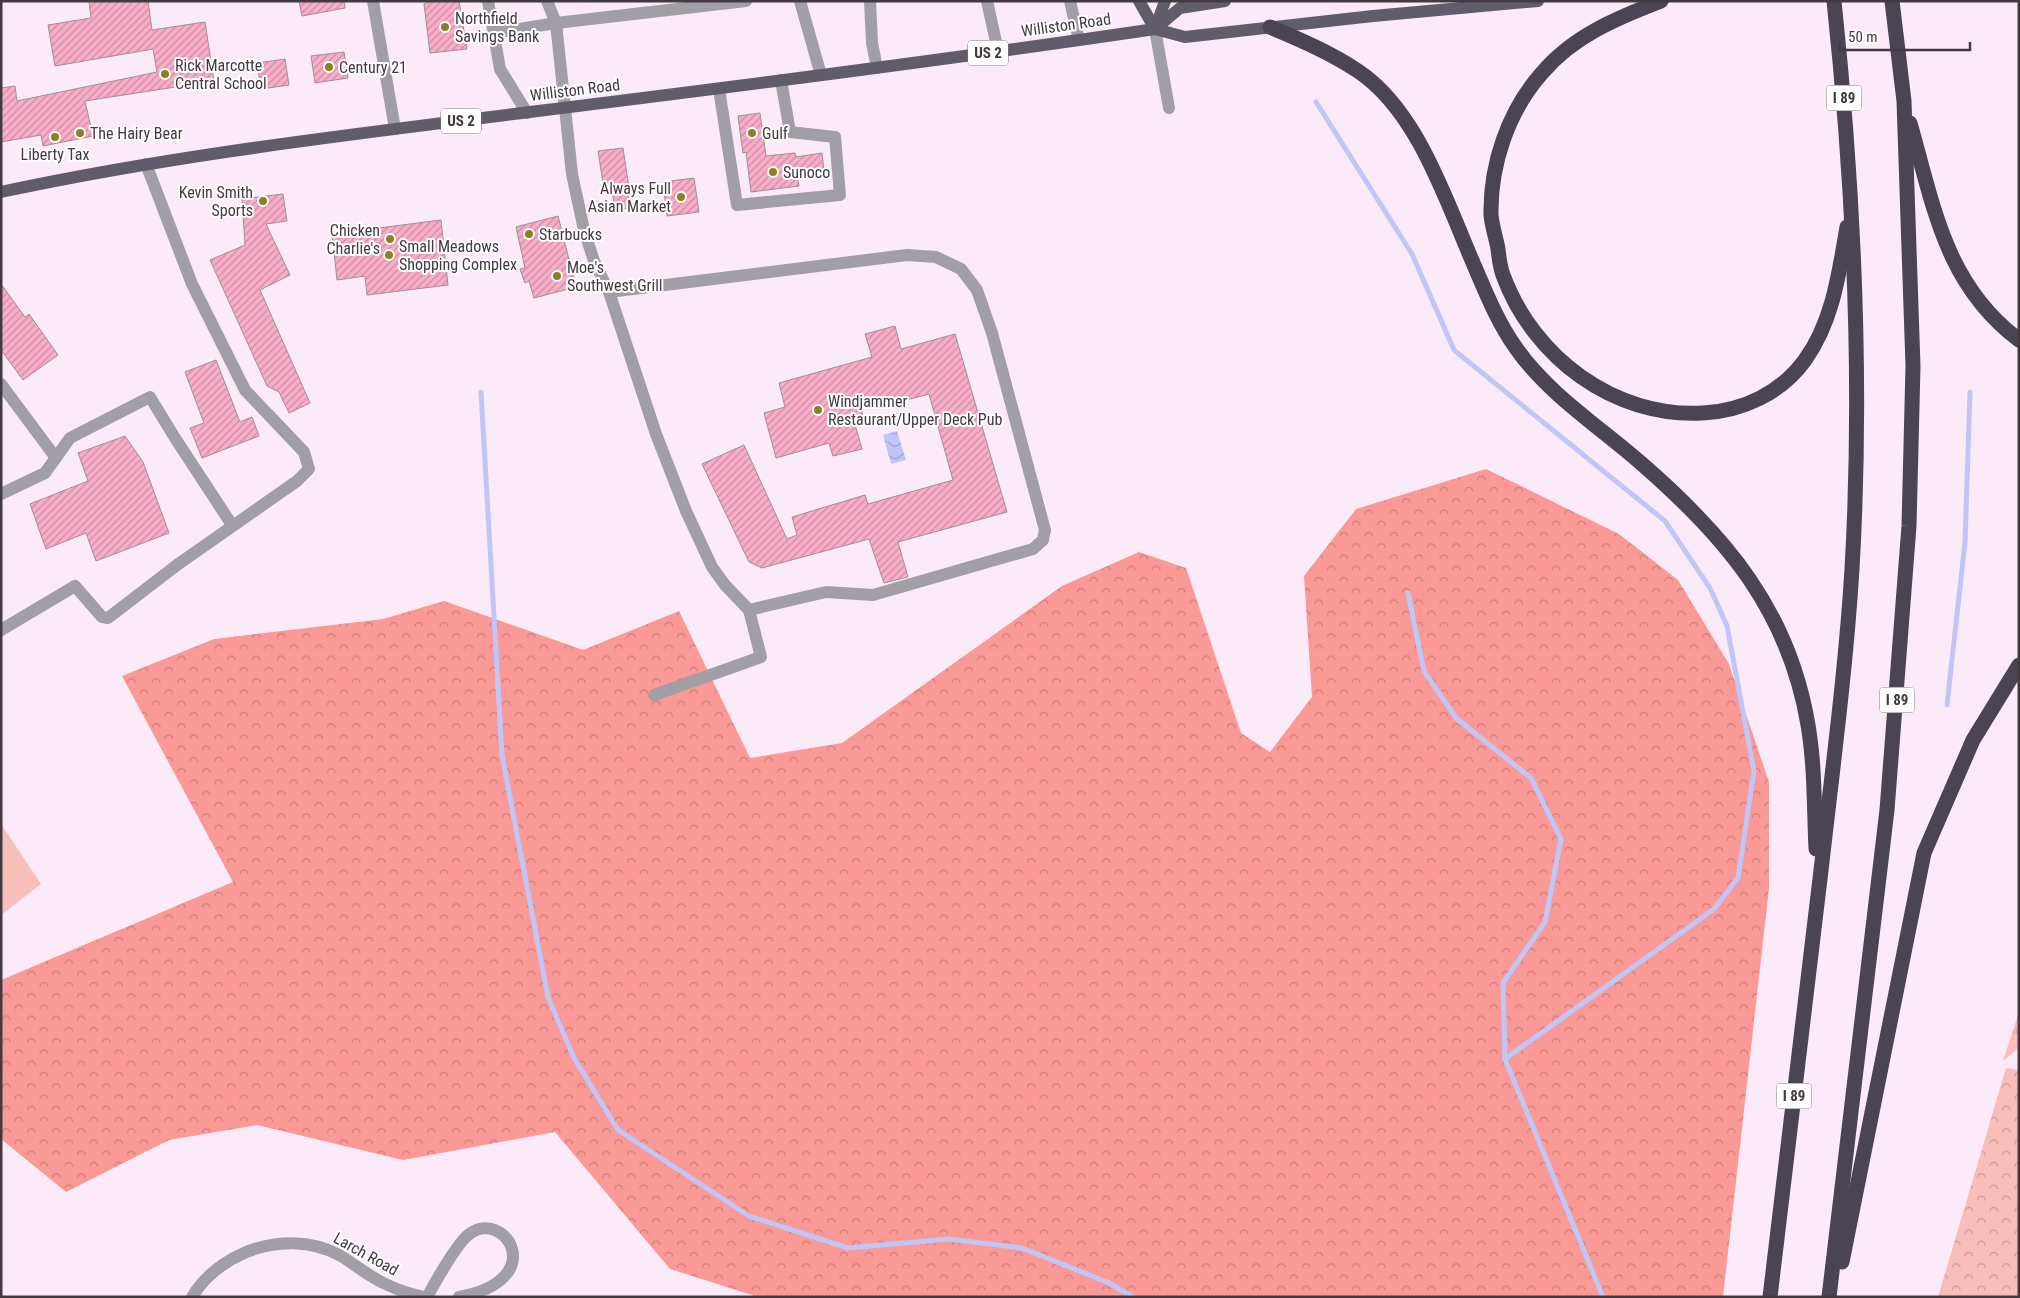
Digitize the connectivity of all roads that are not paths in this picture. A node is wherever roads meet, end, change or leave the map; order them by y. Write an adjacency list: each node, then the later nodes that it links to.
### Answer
1 (373, 1): 32 (street)
2 (488, 1): 21 (street)
3 (547, 1): 18 (street)
4 (746, 1): 16 (street)
5 (800, 1): 25 (street)
6 (870, 1): 24 (street)
7 (987, 1): 23 (street)
8 (1070, 1): 22 (street)
9 (1139, 1): 20 (main road)
10 (1164, 1): 20 (main road)
11 (1225, 1): 20 (main road)
12 (1538, 1): 19 (main road, Williston Road / US 2)
13 (1661, 1): 35 (highway)
14 (1834, 1): 35 (highway, I 89)
15 (1892, 1): 28 (highway, I 89)
16 (727, 2): 17 (street)
17 (658, 6): 18 (street)
18 (556, 22): 21 (street); 29 (street)
19 (1270, 27): 20 (main road, Williston Road / US 2); 46 (highway)
20 (1155, 29): 22 (main road, Williston Road / US 2); 30 (street)
21 (494, 32): 31 (street)
22 (1079, 40): 23 (main road, Williston Road / US 2)
23 (998, 51): 24 (main road, Williston Road / US 2)
24 (877, 68): 25 (main road, Williston Road / US 2)
25 (821, 75): 26 (main road, Williston Road / US 2)
26 (781, 80): 27 (main road, Williston Road / US 2); 27 (street)
27 (719, 89): 29 (main road, Williston Road / US 2)
28 (1904, 101): 37 (highway); 52 (highway, I 89)
29 (566, 108): 31 (main road, Williston Road / US 2); 36 (street)
30 (1169, 108)
31 (527, 113): 32 (main road, Williston Road / US 2)
32 (395, 129): 33 (main road, Williston Road / US 2)
33 (146, 164): 34 (main road, Williston Road / US 2); 41 (street)
34 (1, 192)
35 (1852, 196): 46 (highway, I 89)
36 (609, 292): 42 (street); 42 (street)
37 (2019, 340)
38 (1, 384): 39 (street)
39 (56, 458): 40 (street); 41 (street)
40 (1, 494)
41 (232, 526): 43 (street)
42 (749, 610): 45 (street)
43 (1, 630)
44 (2019, 665): 53 (highway)
45 (654, 695)
46 (1818, 895): 51 (highway, I 89)
47 (192, 1297): 48 (street, Larch Road)
48 (423, 1297)
49 (427, 1297): 50 (street)
50 (459, 1297)
51 (1770, 1297)
52 (1828, 1297)
53 (1835, 1297)

